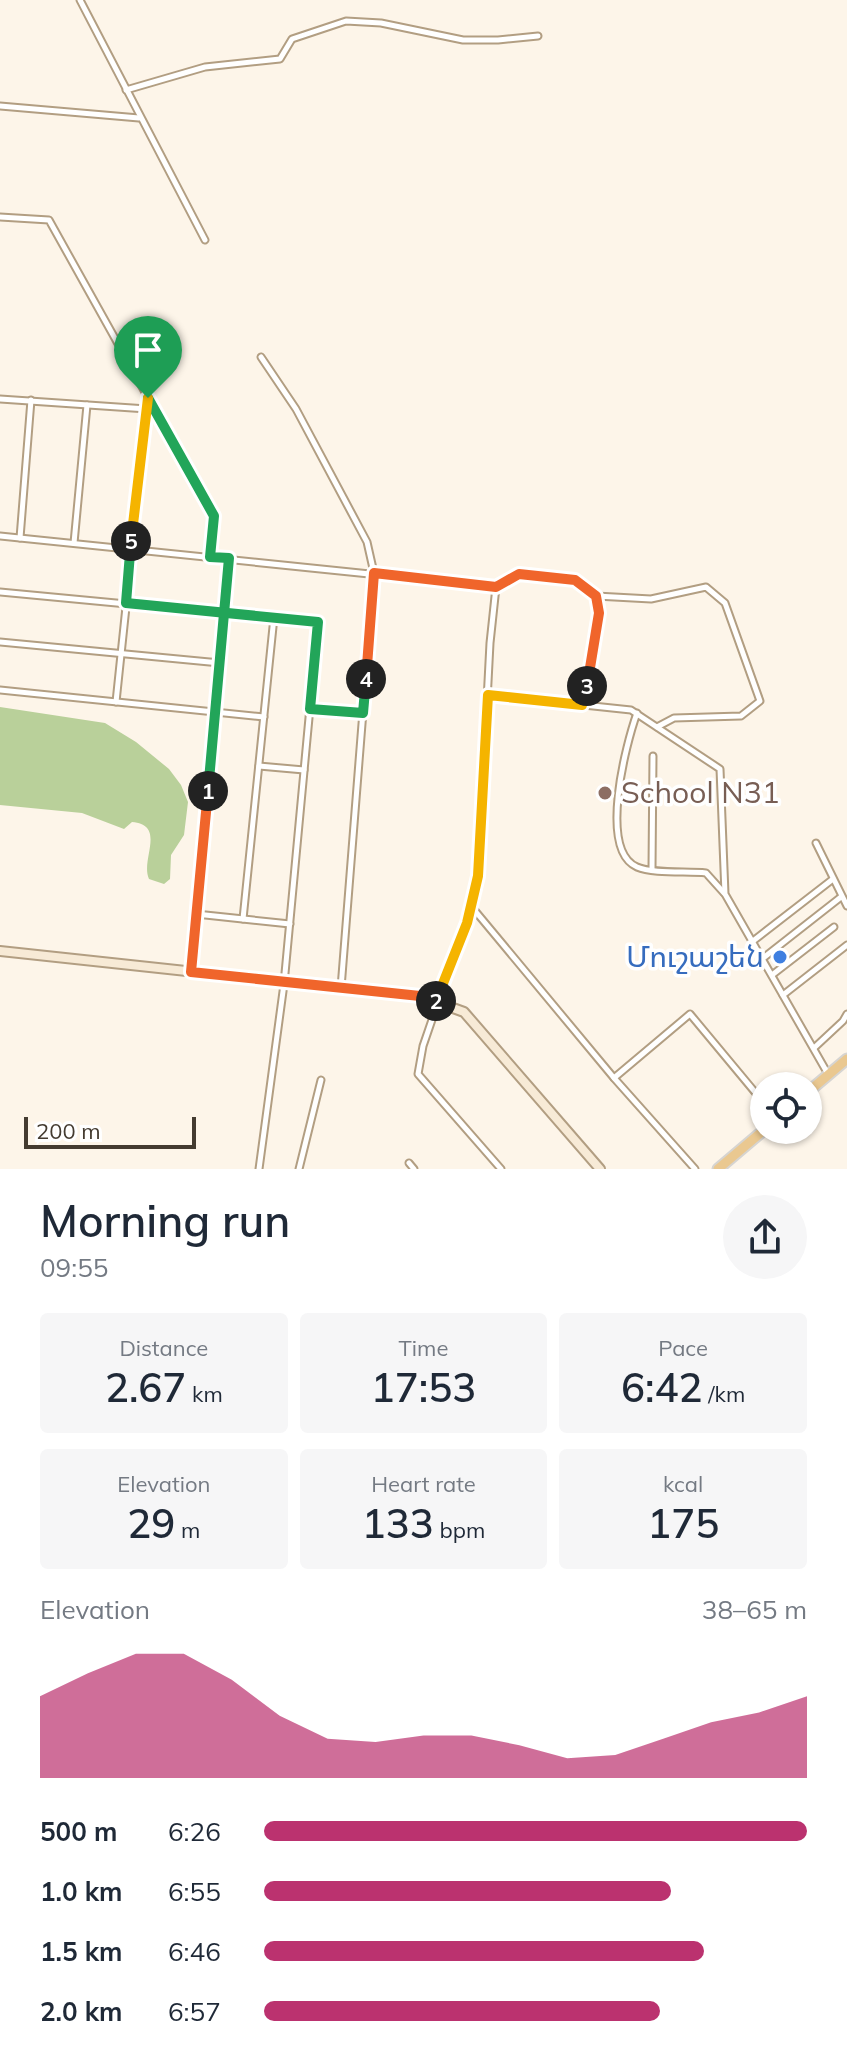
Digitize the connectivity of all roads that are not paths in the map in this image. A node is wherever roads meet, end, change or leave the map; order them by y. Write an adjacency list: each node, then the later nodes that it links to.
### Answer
1 (80, 0): 3 (street)
2 (538, 36): 3 (street)
3 (126, 90): 5 (street)
4 (0, 106): 5 (street)
5 (140, 118): 7 (street)
6 (0, 217): 9 (street)
7 (205, 240)
8 (261, 357): 20 (street)
9 (148, 398): 13 (street); 18 (street)
10 (0, 399): 11 (street)
11 (31, 400): 12 (street); 15 (street)
12 (87, 404): 13 (street); 16 (street)
13 (147, 409): 17 (street)
14 (0, 536): 15 (street)
15 (20, 538): 16 (street)
16 (74, 543): 17 (street)
17 (131, 549): 18 (street); 24 (street)
18 (210, 557): 19 (street)
19 (229, 558): 20 (street); 25 (street)
20 (374, 573): 21 (street); 36 (street)
21 (496, 587): 23 (street); 31 (street)
22 (0, 592): 24 (street)
23 (596, 596): 33 (street); 39 (street)
24 (126, 603): 25 (street); 28 (street)
25 (224, 612): 26 (street); 29 (street)
26 (274, 617): 34 (street); 38 (street)
27 (0, 642): 28 (street)
28 (121, 654): 29 (street); 32 (street)
29 (220, 663): 35 (street)
30 (0, 690): 32 (street)
31 (488, 695): 33 (street); 48 (street)
32 (116, 702): 35 (street)
33 (582, 705): 37 (street)
34 (310, 709): 36 (street); 42 (street)
35 (216, 711): 38 (street); 50 (street)
36 (363, 713): 61 (street)
37 (637, 713): 39 (street); 44 (street)
38 (264, 717): 41 (street)
39 (657, 727): 46 (street)
40 (653, 756): 44 (street)
41 (259, 766): 42 (street); 51 (street)
42 (304, 770): 52 (street)
43 (816, 843): 45 (street)
44 (652, 869): 46 (street)
45 (833, 879): 47 (street); 54 (street)
46 (725, 894): 54 (street)
47 (841, 897): 49 (street); 57 (street)
48 (471, 906): 63 (street); 68 (street)
49 (847, 906)
50 (196, 914): 51 (street); 58 (street)
51 (243, 919): 52 (street)
52 (290, 924): 60 (street)
53 (834, 927): 59 (street)
54 (753, 941): 57 (street)
55 (847, 945): 62 (street)
56 (0, 951): 58 (main road)
57 (762, 959): 59 (street)
58 (191, 972): 60 (main road)
59 (772, 975): 62 (street)
60 (284, 984): 61 (main road); 74 (street)
61 (341, 989): 63 (main road)
62 (783, 995): 65 (street)
63 (437, 1001): 77 (street); 78 (main road)
64 (847, 1014): 65 (street)
65 (814, 1048): 67 (street)
66 (847, 1059): 67 (highway)
67 (829, 1074): 70 (highway)
68 (614, 1078): 71 (street); 79 (street)
69 (321, 1080): 75 (street)
70 (822, 1080)
71 (750, 1086)
72 (750, 1142): 80 (highway)
73 (409, 1163): 76 (street)
74 (259, 1169)
75 (299, 1169)
76 (414, 1169)
77 (501, 1169)
78 (600, 1169)
79 (695, 1169)
80 (718, 1169)

